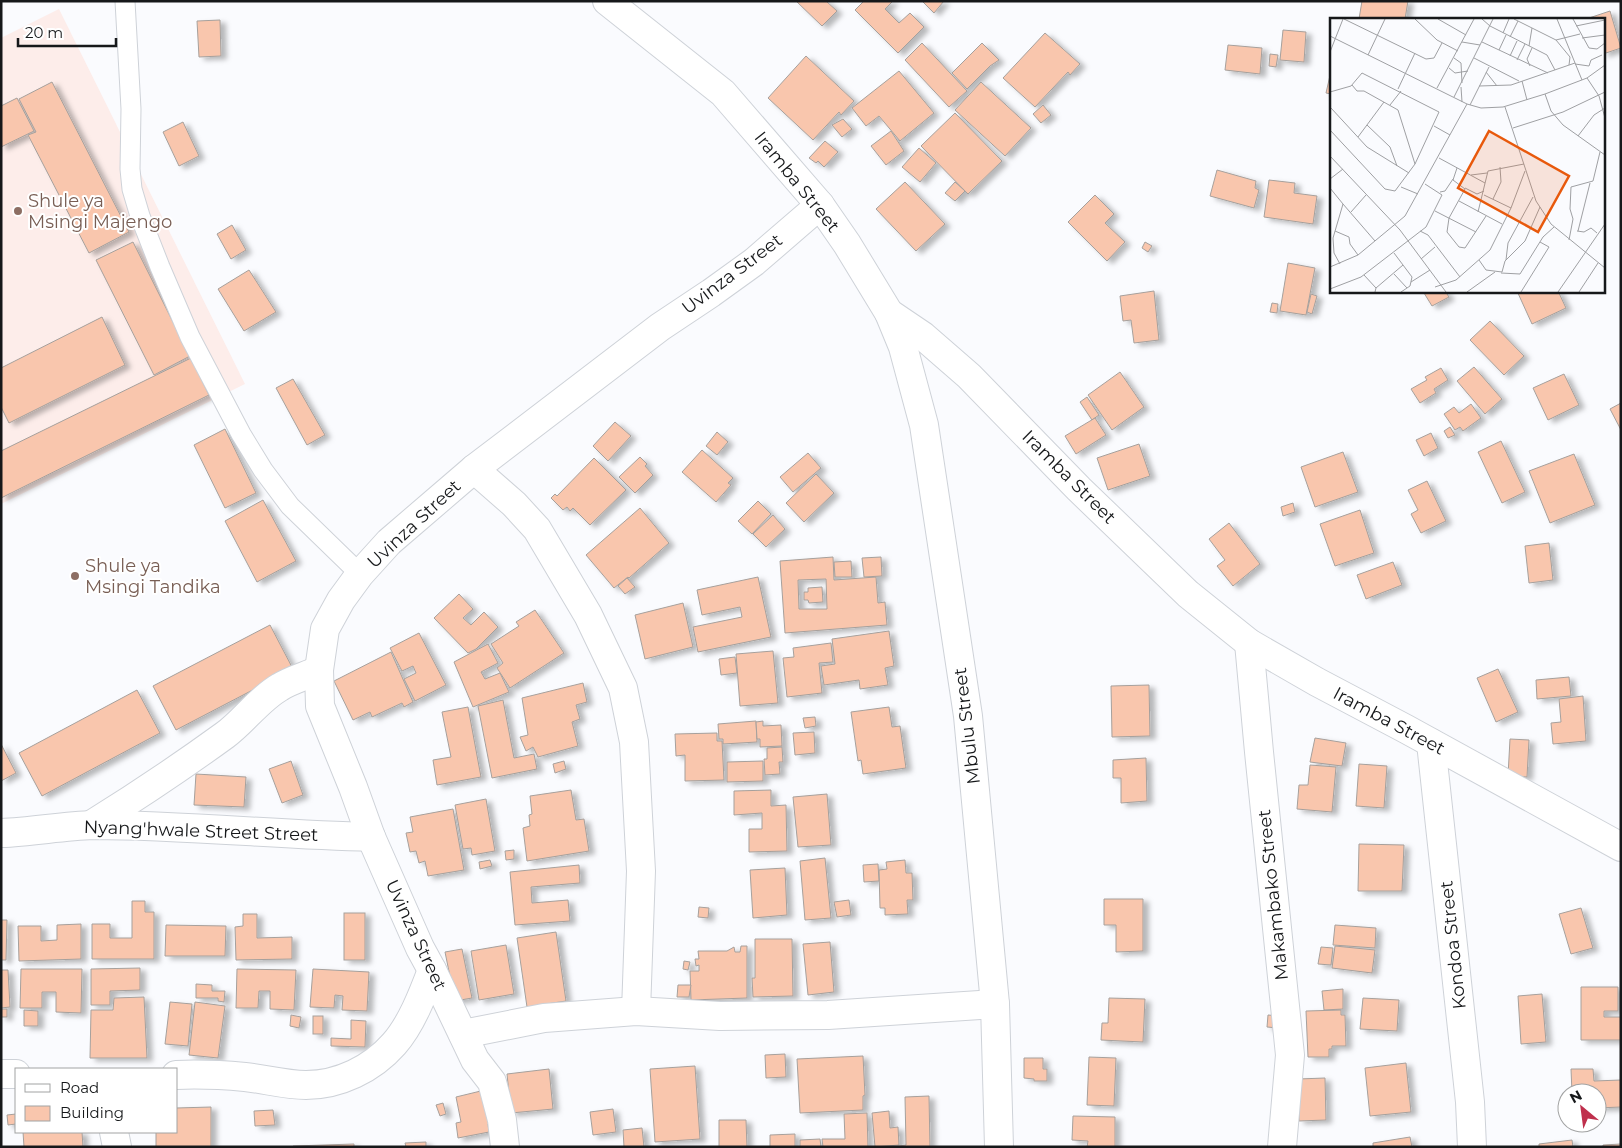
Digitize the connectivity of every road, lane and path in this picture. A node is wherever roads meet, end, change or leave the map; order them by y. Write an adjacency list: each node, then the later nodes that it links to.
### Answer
1 (125, 1): 6 (lane)
2 (607, 1): 3 (street, Iramba Street)
3 (820, 205): 4 (street, Iramba Street); 5 (street, Uvinza Street)
4 (889, 312): 7 (street, Iramba Street); 15 (street, Mbulu Street)
5 (474, 469): 6 (street, Uvinza Street); 16 (street)
6 (360, 574): 8 (street, Uvinza Street)
7 (1249, 643): 9 (street, Iramba Street); 25 (street, Makambako Street)
8 (319, 670): 10 (street); 12 (street, Uvinza Street)
9 (1431, 743): 13 (street, Iramba Street); 26 (street, Kondoa Street)
10 (91, 825): 11 (street, Nyang'hwale Street Street); 12 (street, Nyang'hwale Street Street)
11 (1, 833)
12 (371, 837): 14 (street, Uvinza Street)
13 (1621, 847)
14 (432, 970): 17 (street, Uvinza Street); 20 (street)
15 (995, 1004): 16 (street); 24 (street, Mbulu Street)
16 (636, 1011): 17 (street)
17 (463, 1034): 23 (street, Uvinza Street)
18 (1, 1074): 19 (street)
19 (15, 1074)
20 (178, 1075)
21 (114, 1133): 22 (street)
22 (117, 1147)
23 (506, 1147)
24 (999, 1147)
25 (1282, 1147)
26 (1472, 1147)

